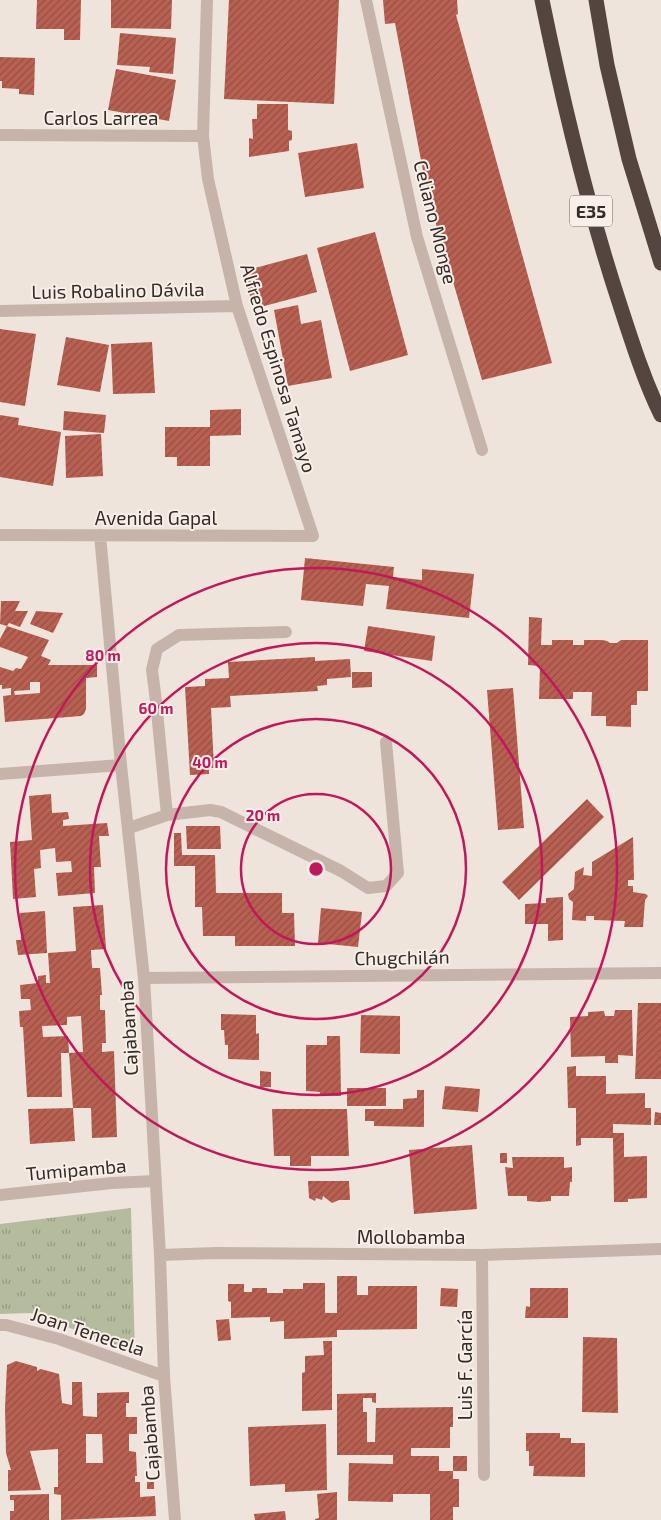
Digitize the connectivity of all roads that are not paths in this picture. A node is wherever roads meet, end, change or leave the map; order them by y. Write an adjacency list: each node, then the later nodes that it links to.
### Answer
1 (207, 0): 6 (street, Alfredo Espinosa Tamayo)
2 (366, 0): 11 (street, Celiano Monge)
3 (542, 0): 10 (highway, E35)
4 (596, 0): 7 (highway, E35)
5 (0, 134): 6 (street, Carlos Larrea)
6 (203, 136): 8 (street, Alfredo Espinosa Tamayo)
7 (661, 263)
8 (237, 306): 9 (street, Luis Robalino Dávila); 14 (street, Alfredo Espinosa Tamayo)
9 (0, 312)
10 (661, 415)
11 (482, 450)
12 (0, 535): 13 (street, Avenida Gapal)
13 (100, 536): 14 (street, Avenida Gapal); 17 (street, Cajabamba)
14 (313, 536)
15 (286, 632): 19 (street)
16 (386, 742): 19 (street)
17 (121, 765): 18 (street); 20 (street, Cajabamba)
18 (0, 774)
19 (167, 815): 20 (street)
20 (129, 828): 22 (street, Cajabamba)
21 (661, 973): 22 (street, Chugchilán)
22 (144, 978): 23 (street, Cajabamba)
23 (155, 1181): 24 (street, Tumipamba); 26 (street, Cajabamba)
24 (0, 1195)
25 (661, 1249): 27 (street, Mollobamba)
26 (160, 1255): 27 (street, Mollobamba); 29 (street, Cajabamba)
27 (482, 1255): 30 (street, Luis F. García)
28 (0, 1325): 29 (street, Joan Tenecela)
29 (164, 1376): 31 (street, Cajabamba)
30 (484, 1475)
31 (175, 1520)

